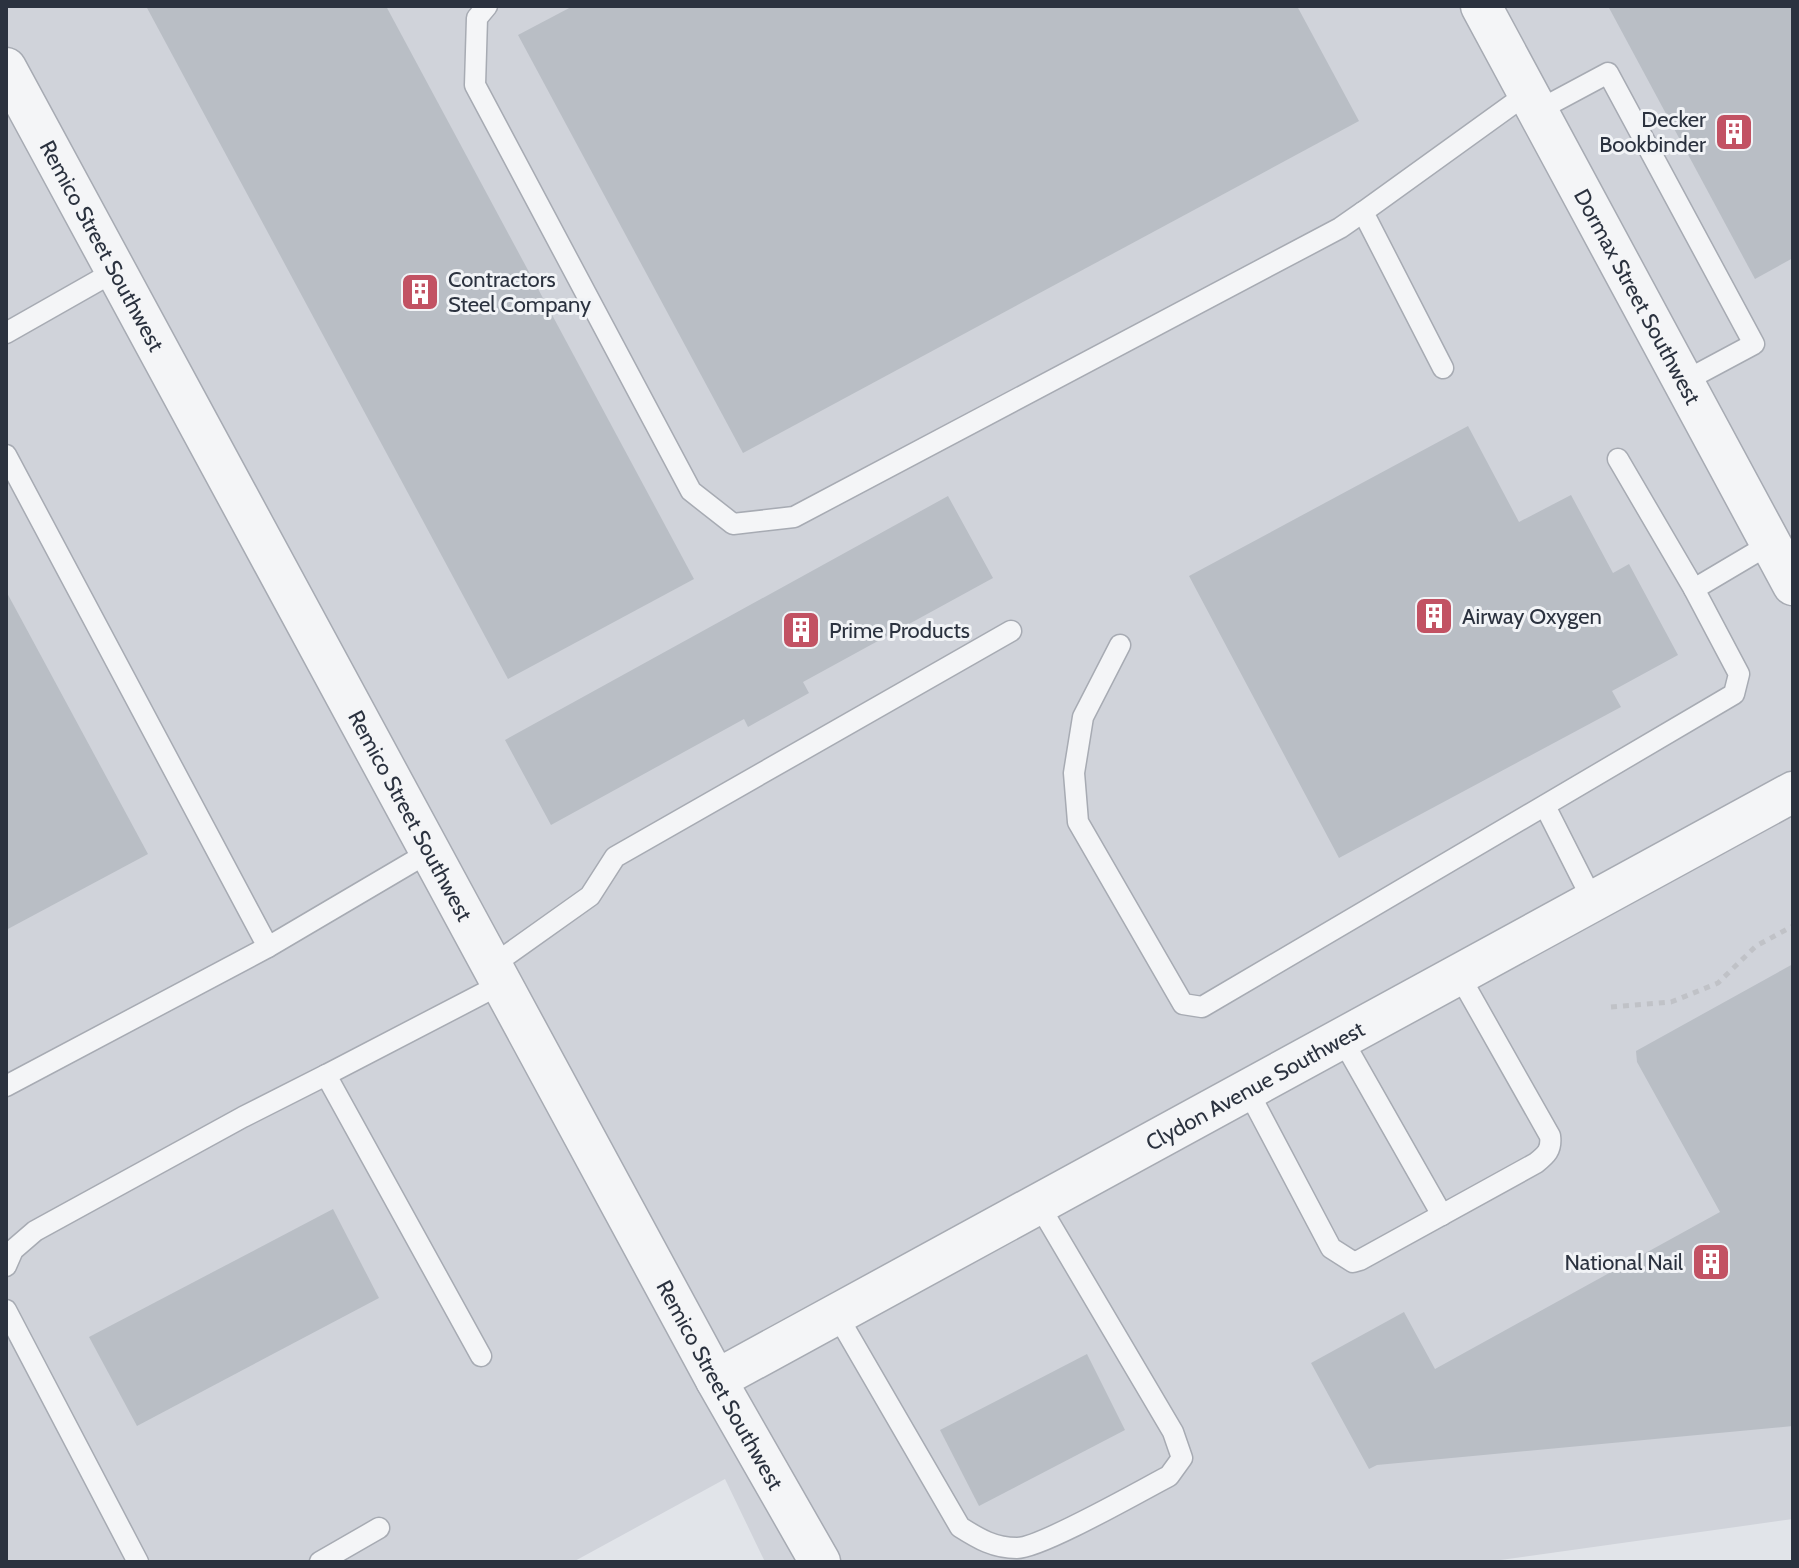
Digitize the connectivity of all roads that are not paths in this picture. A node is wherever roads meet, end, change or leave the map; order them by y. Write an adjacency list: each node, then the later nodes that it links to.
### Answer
1 (487, 6): 5 (lane)
2 (1481, 6): 4 (street, Dormax Street Southwest)
3 (6, 68): 6 (street, Remico Street Southwest)
4 (1533, 102): 5 (lane); 9 (street, Dormax Street Southwest); 9 (lane)
5 (1363, 212): 8 (lane)
6 (117, 270): 7 (lane); 19 (street, Remico Street Southwest)
7 (6, 333)
8 (1443, 368)
9 (1683, 382): 12 (street, Dormax Street Southwest)
10 (6, 455): 21 (lane)
11 (1618, 459): 14 (lane)
12 (1770, 544): 13 (street, Dormax Street Southwest); 14 (lane)
13 (1793, 585)
14 (1694, 589): 18 (lane)
15 (1011, 631): 22 (lane)
16 (1120, 645): 18 (lane)
17 (1793, 792): 20 (street, Clydon Avenue Southwest)
18 (1545, 806): 20 (lane)
19 (431, 851): 21 (lane); 22 (street, Remico Street Southwest)
20 (1593, 901): 23 (street, Clydon Avenue Southwest)
21 (268, 947): 26 (lane)
22 (498, 974): 25 (lane); 34 (street, Remico Street Southwest)
23 (1459, 975): 24 (street, Clydon Avenue Southwest); 29 (lane)
24 (1342, 1039): 27 (street, Clydon Avenue Southwest); 29 (lane)
25 (326, 1075): 30 (lane); 33 (lane)
26 (6, 1086)
27 (1248, 1091): 28 (street, Clydon Avenue Southwest); 29 (lane)
28 (1039, 1205): 32 (street, Clydon Avenue Southwest); 32 (lane)
29 (1442, 1215)
30 (6, 1266)
31 (6, 1310): 36 (lane)
32 (837, 1315): 34 (street, Clydon Avenue Southwest)
33 (481, 1356)
34 (716, 1380): 38 (street, Remico Street Southwest)
35 (379, 1528): 37 (lane)
36 (138, 1562)
37 (320, 1562)
38 (820, 1562)

